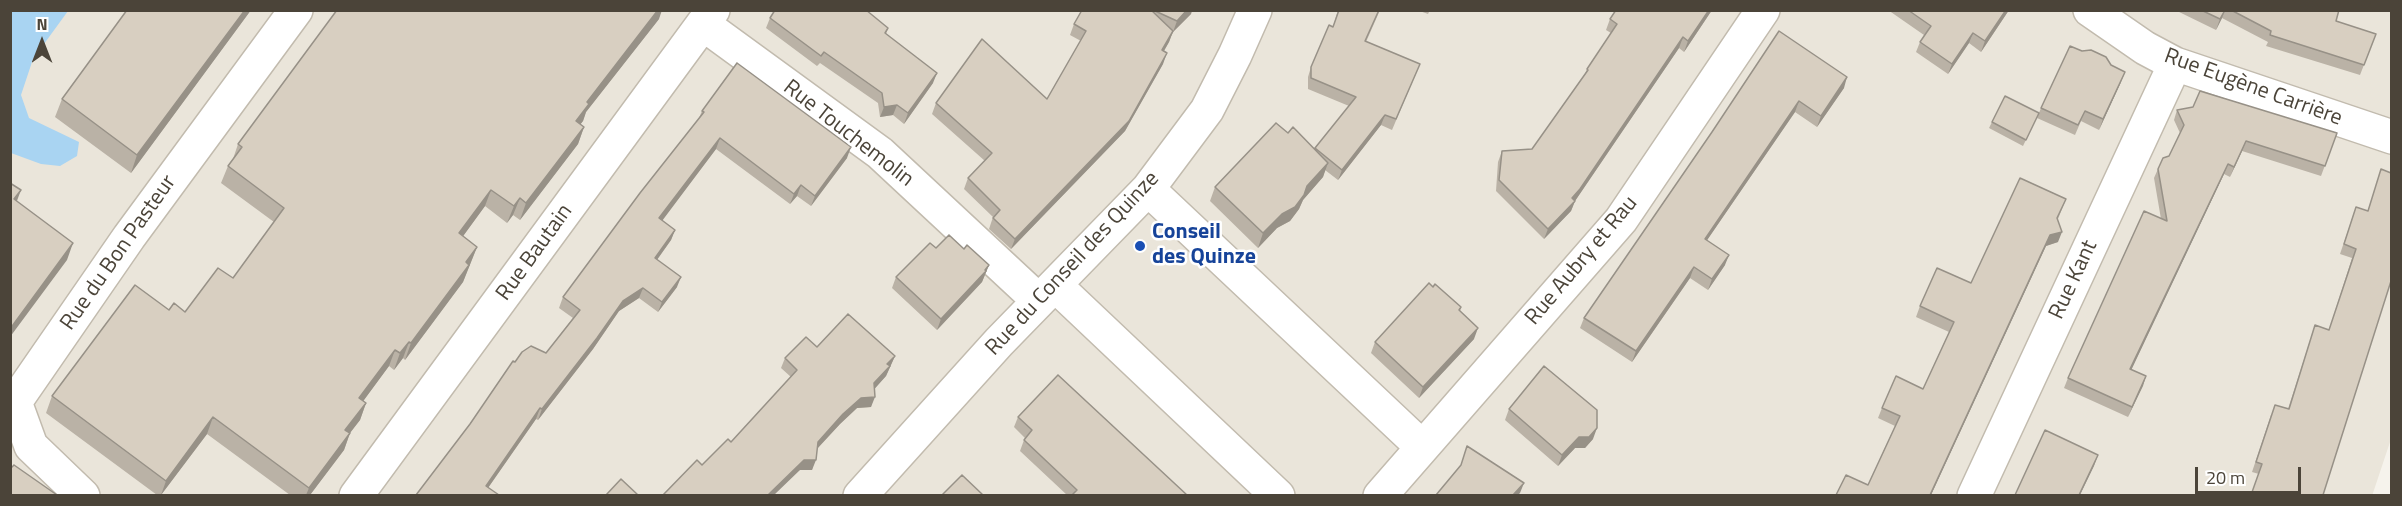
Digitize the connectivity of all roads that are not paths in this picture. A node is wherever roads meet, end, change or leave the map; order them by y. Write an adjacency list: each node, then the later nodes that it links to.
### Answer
1 (296, 10): 11 (street, Rue du Bon Pasteur)
2 (1255, 10): 8 (street, Rue du Conseil des Quinze)
3 (1763, 10): 10 (street, Rue Aubry et Rau)
4 (2090, 10): 6 (street, Rue Eugène Carrière)
5 (708, 17): 9 (street, Rue Touchemolin); 12 (street, Rue Bautain)
6 (2175, 64): 7 (street, Rue Eugène Carrière); 16 (street, Rue Kant)
7 (2391, 137)
8 (1148, 189): 9 (street, Rue du Conseil des Quinze); 10 (street)
9 (1047, 293): 13 (street, Rue du Conseil des Quinze); 14 (street, Rue Touchemolin)
10 (1422, 446): 15 (street, Rue Aubry et Rau)
11 (82, 495)
12 (356, 495)
13 (860, 495)
14 (1278, 495)
15 (1380, 495)
16 (1974, 495)

